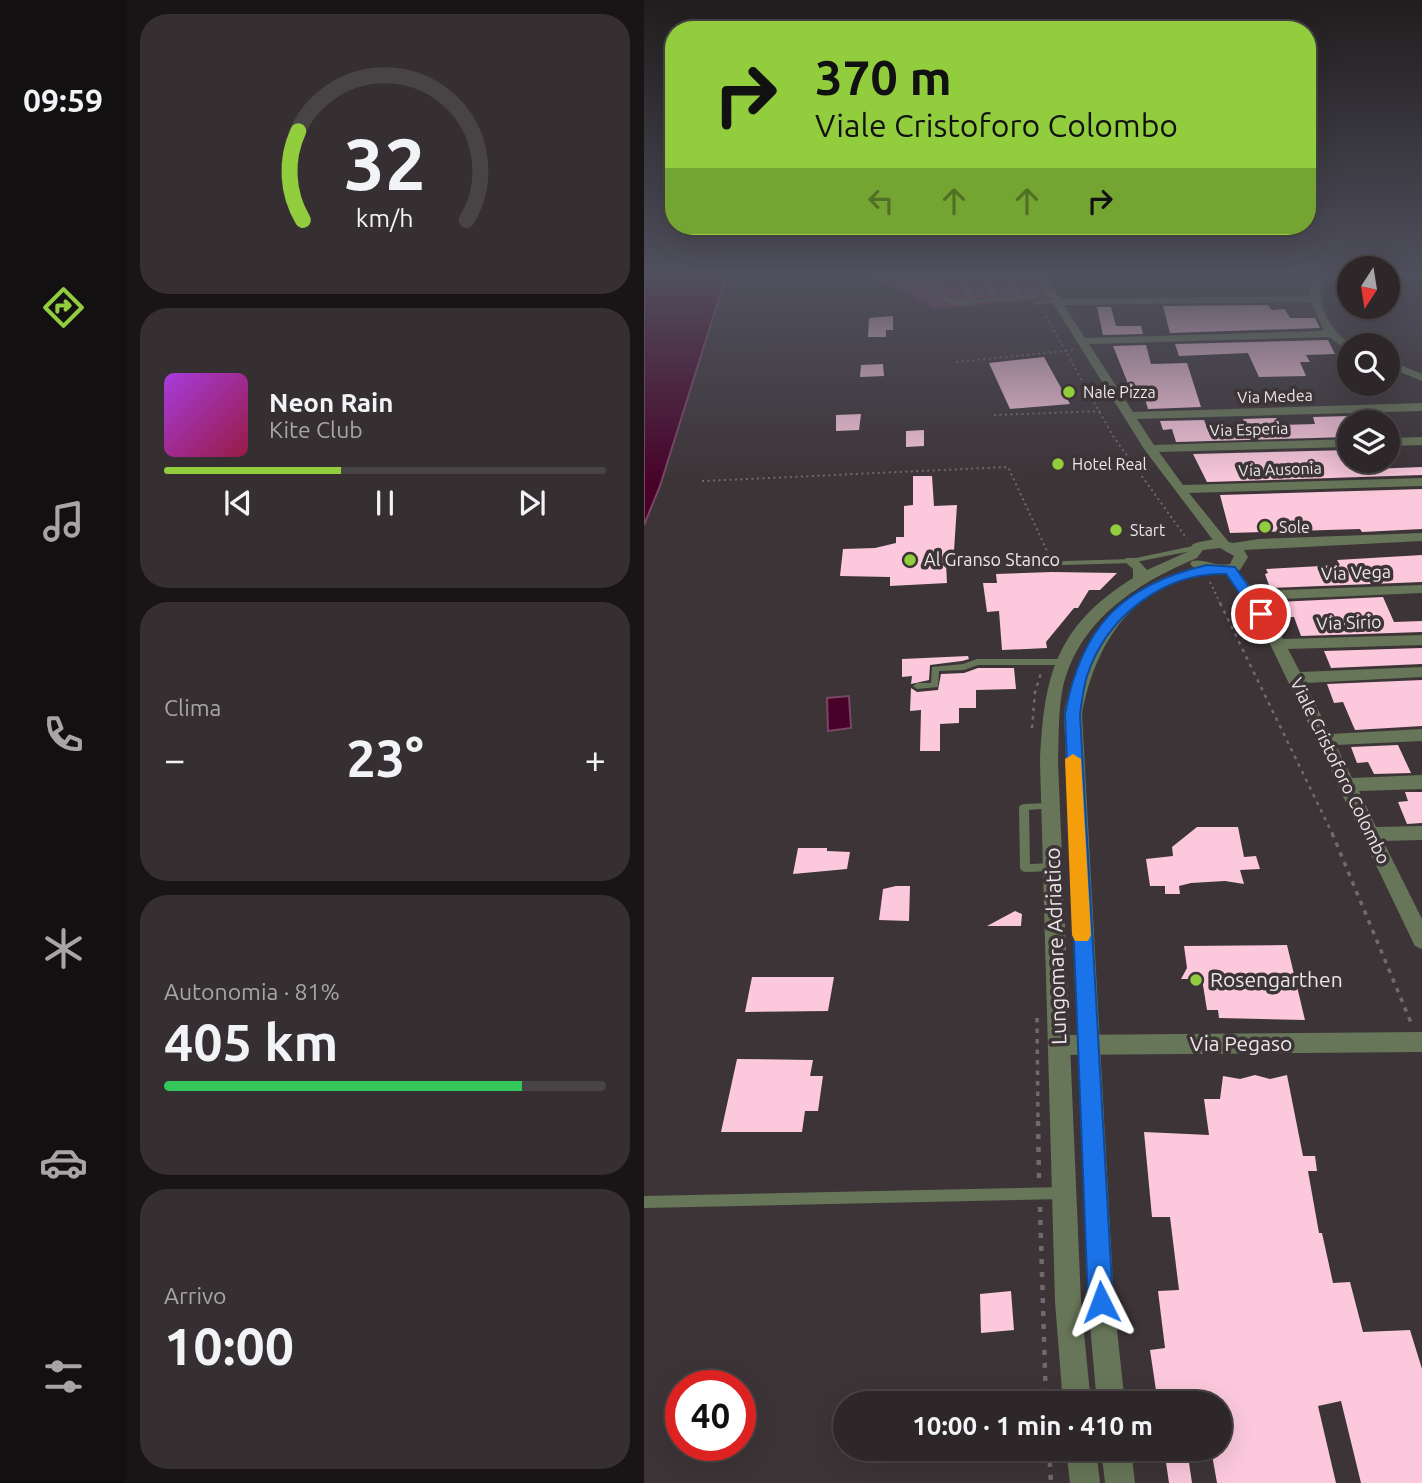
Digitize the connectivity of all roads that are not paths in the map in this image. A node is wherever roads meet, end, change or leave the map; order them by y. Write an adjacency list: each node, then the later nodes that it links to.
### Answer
1 (1085, 345): 5 (street, Viale Cristoforo Colombo)
2 (1400, 368): 3 (street)
3 (1422, 378)
4 (1422, 407): 5 (street, Via Medea)
5 (1129, 416): 9 (street, Viale Cristoforo Colombo)
6 (1422, 441): 7 (street)
7 (1400, 442)
8 (1337, 443): 9 (street, Via Esperia)
9 (1150, 449): 11 (street, Viale Cristoforo Colombo)
10 (1422, 482): 11 (street, Via Ausonia)
11 (1181, 489): 12 (street, Viale Cristoforo Colombo)
12 (1210, 530): 15 (street, Viale Cristoforo Colombo); 16 (street)
13 (1422, 537): 15 (street)
14 (1422, 544): 15 (street)
15 (1232, 555): 16 (street); 16 (street); 20 (street, Viale Cristoforo Colombo)
16 (1199, 557): 18 (street, Lungomare Adriatico); 18 (lane); 36 (street, Lungomare Adriatico)
17 (1031, 564): 18 (lane)
18 (1136, 570): 23 (street, Lungomare Adriatico)
19 (1422, 589): 20 (street, Via Vega)
20 (1250, 596): 22 (street, Viale Cristoforo Colombo)
21 (1422, 640): 22 (street, Via Sirio)
22 (1278, 644): 25 (street, Viale Cristoforo Colombo)
23 (1063, 662): 26 (lane); 35 (street, Lungomare Adriatico)
24 (1422, 672): 25 (street)
25 (1295, 678): 28 (street, Viale Cristoforo Colombo)
26 (917, 686)
27 (1422, 735): 28 (street)
28 (1325, 740): 30 (street, Viale Cristoforo Colombo)
29 (1422, 782): 30 (street)
30 (1348, 785): 32 (street, Viale Cristoforo Colombo)
31 (1422, 833): 32 (street)
32 (1371, 834): 33 (street, Viale Cristoforo Colombo)
33 (1422, 940)
34 (1419, 1037): 36 (street, Via Pegaso)
35 (1060, 1045): 36 (street, Via Pegaso); 37 (street, Lungomare Adriatico)
36 (1088, 1045): 40 (street, Lungomare Adriatico)
37 (1065, 1193): 38 (lane); 39 (street, Lungomare Adriatico)
38 (644, 1202)
39 (1076, 1391)
40 (1110, 1391)
41 (1083, 1461): 43 (street)
42 (1117, 1461): 44 (street)
43 (1085, 1483)
44 (1120, 1483)

